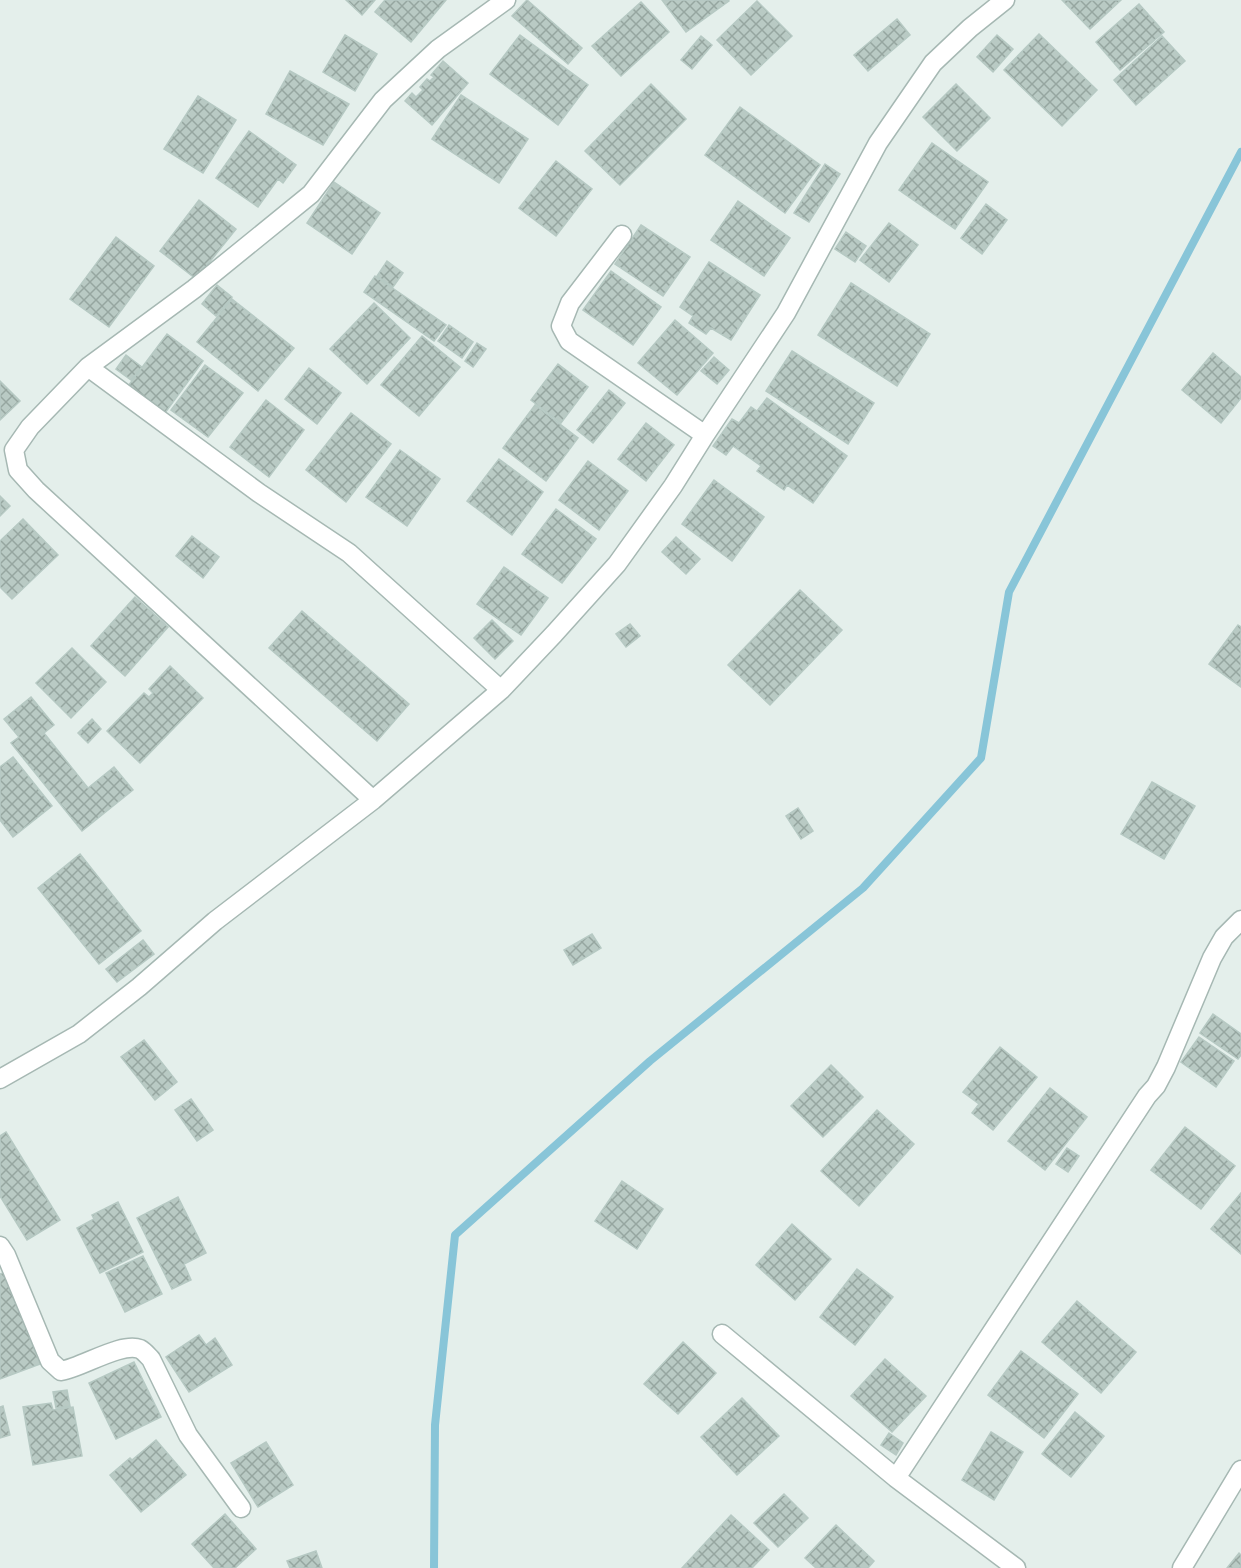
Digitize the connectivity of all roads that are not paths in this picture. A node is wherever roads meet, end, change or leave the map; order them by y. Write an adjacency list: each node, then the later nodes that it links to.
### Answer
1 (506, 0): 4 (street)
2 (1005, 0): 5 (street)
3 (622, 235): 5 (street)
4 (88, 368): 6 (street); 7 (street)
5 (705, 435): 6 (street)
6 (501, 690): 7 (street)
7 (373, 800): 9 (street)
8 (1241, 920): 13 (street)
9 (0, 1079)
10 (0, 1246): 14 (street)
11 (722, 1334): 13 (street)
12 (1241, 1470): 16 (street)
13 (896, 1478): 15 (street)
14 (241, 1508)
15 (1016, 1568)
16 (1182, 1568)

